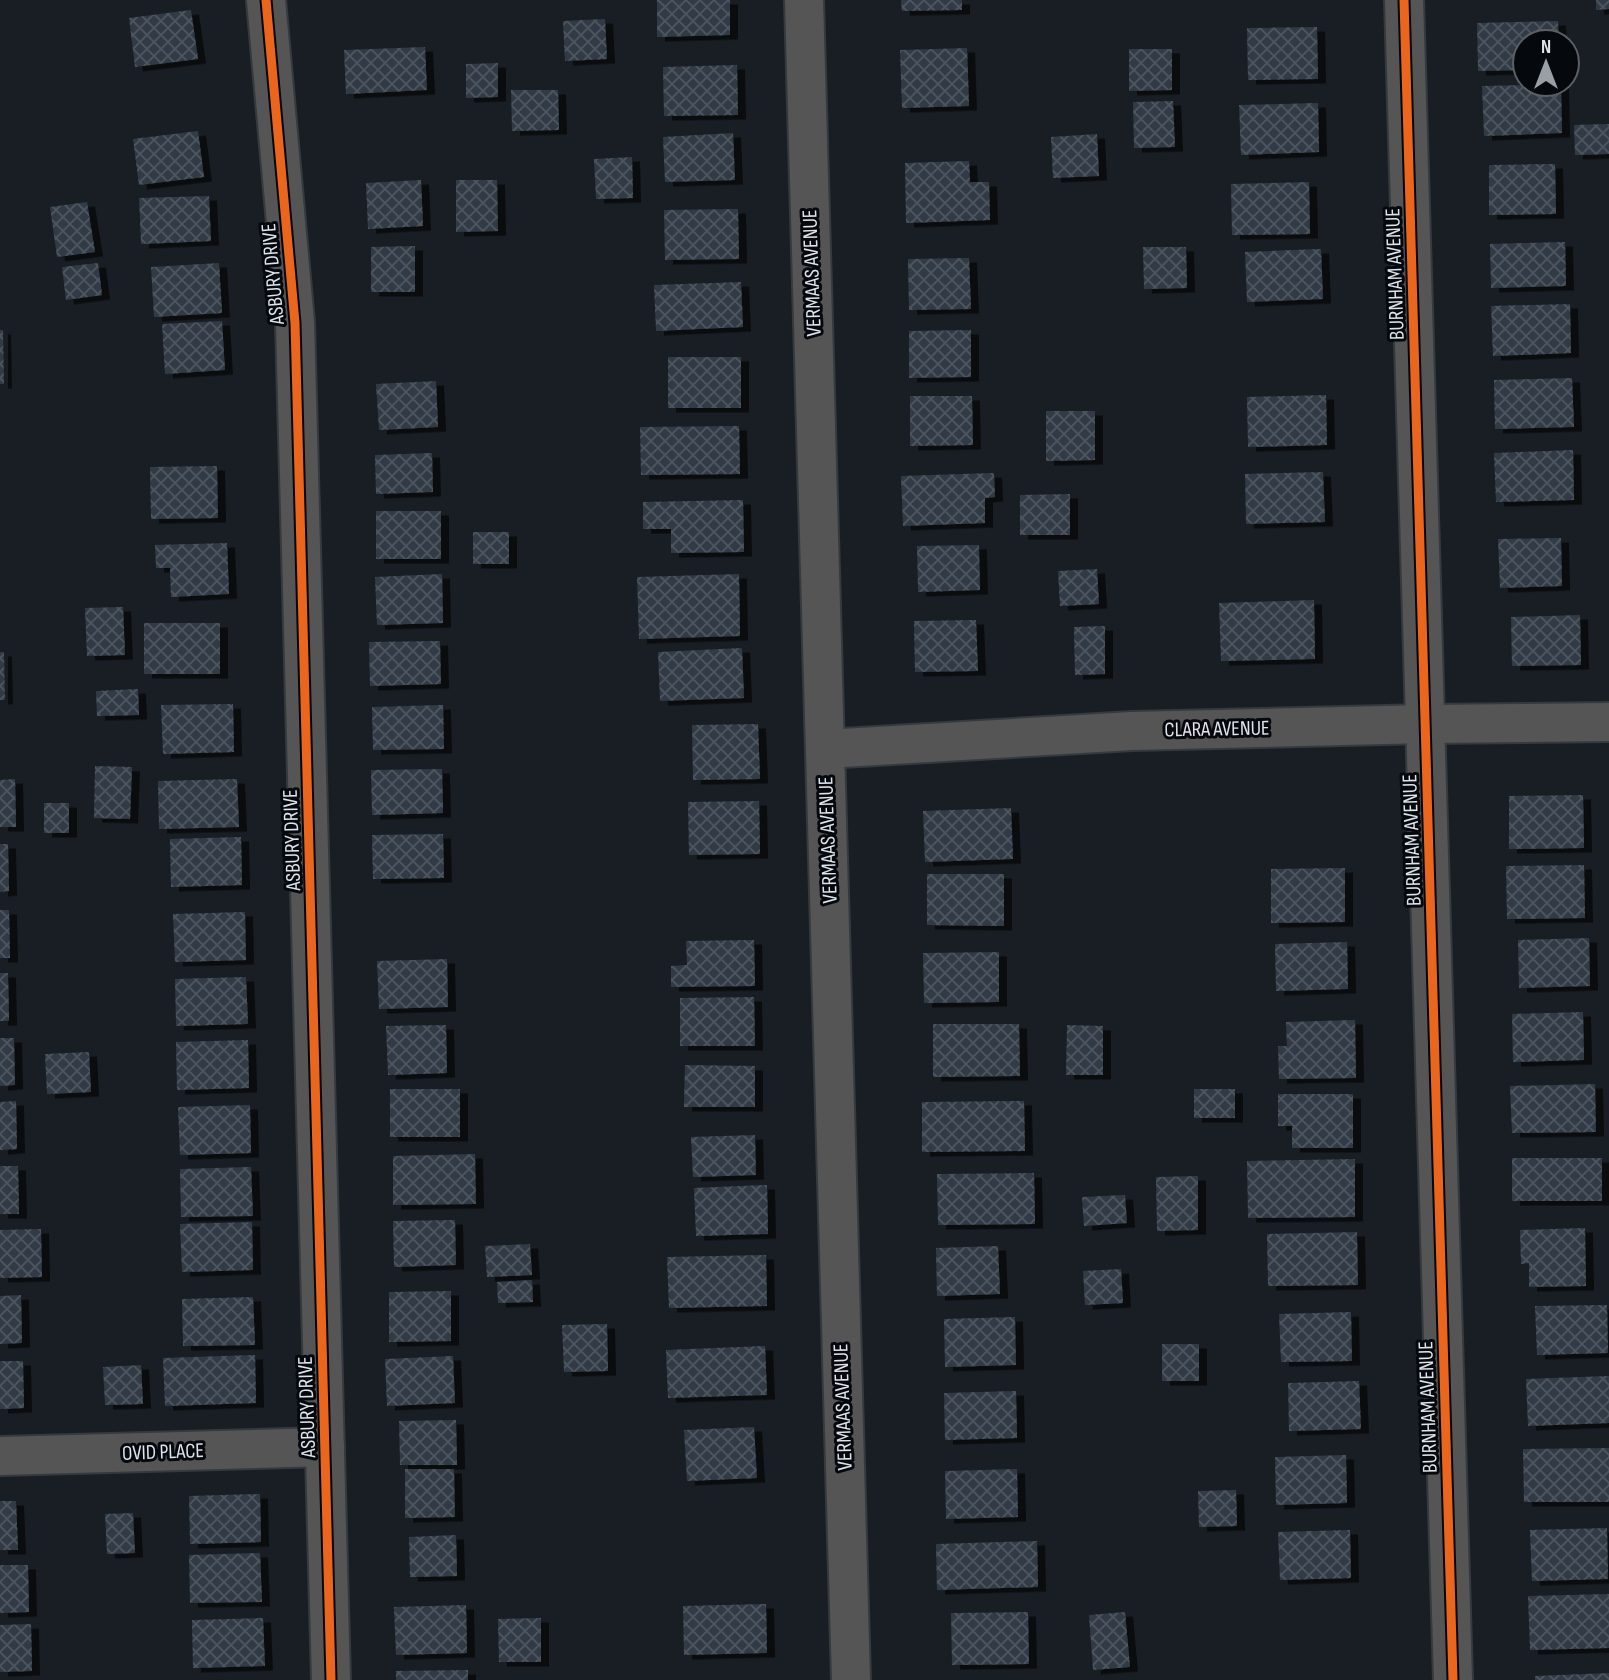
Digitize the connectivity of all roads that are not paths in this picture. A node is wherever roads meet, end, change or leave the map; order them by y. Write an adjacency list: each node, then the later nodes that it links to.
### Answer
1 (266, 0): 7 (street, ASBURY DRIVE)
2 (804, 0): 6 (street, VERMAAS AVENUE)
3 (1404, 0): 5 (street, BURNHAM AVENUE)
4 (1609, 722): 5 (street, CLARA AVENUE)
5 (1426, 724): 6 (street, CLARA AVENUE); 11 (street, BURNHAM AVENUE)
6 (825, 749): 10 (street, VERMAAS AVENUE)
7 (325, 1447): 8 (street, OVID PLACE); 9 (street, ASBURY DRIVE)
8 (0, 1456)
9 (331, 1680)
10 (851, 1680)
11 (1453, 1680)

